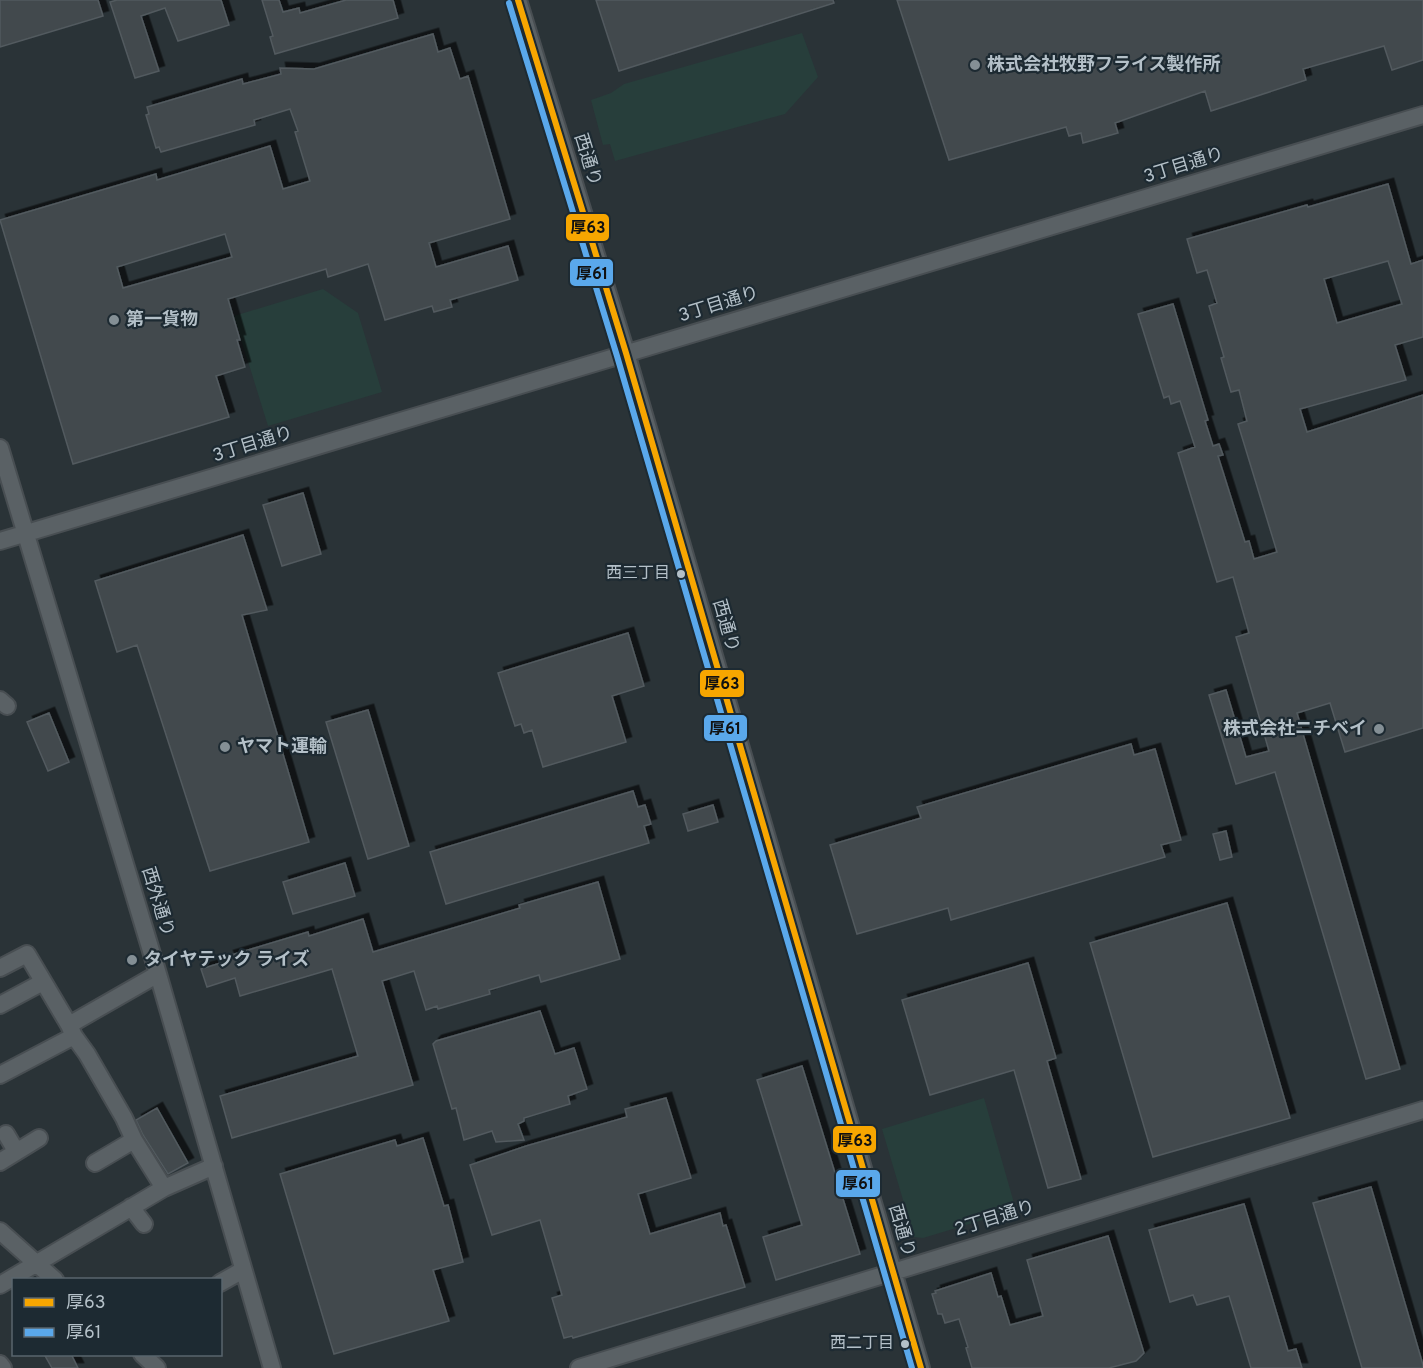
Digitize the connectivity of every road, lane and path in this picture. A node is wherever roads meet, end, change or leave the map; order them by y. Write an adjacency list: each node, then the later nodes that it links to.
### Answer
1 (518, 0): 3 (street, 西通り)
2 (1423, 115): 3 (street, 3丁目通り)
3 (626, 353): 5 (street, 3丁目通り); 27 (street, 西通り)
4 (0, 448): 5 (street, 西外通り)
5 (26, 533): 6 (street, 3丁目通り); 8 (street, 西外通り)
6 (0, 541)
7 (0, 968): 9 (street)
8 (158, 974): 11 (street); 20 (street, 西外通り)
9 (43, 982): 10 (street); 11 (street)
10 (0, 1005)
11 (71, 1030): 12 (street); 16 (street)
12 (6, 1076)
13 (1423, 1110): 27 (street, 2丁目通り)
14 (6, 1134): 17 (street)
15 (39, 1138): 17 (street)
16 (134, 1140): 19 (street); 21 (street)
17 (16, 1152): 18 (street)
18 (0, 1162)
19 (95, 1162)
20 (214, 1166): 21 (street); 26 (street, 西外通り)
21 (164, 1188): 22 (street)
22 (131, 1207): 23 (street); 25 (street)
23 (144, 1224)
24 (0, 1231): 25 (street)
25 (37, 1264): 28 (street); 29 (street)
26 (243, 1270): 30 (street); 33 (street, 西外通り)
27 (892, 1271): 34 (street, 2丁目通り); 35 (street, 西通り)
28 (12, 1278)
29 (53, 1278)
30 (222, 1282)
31 (0, 1364): 32 (street)
32 (3, 1368)
33 (272, 1368)
34 (579, 1368)
35 (921, 1368)

